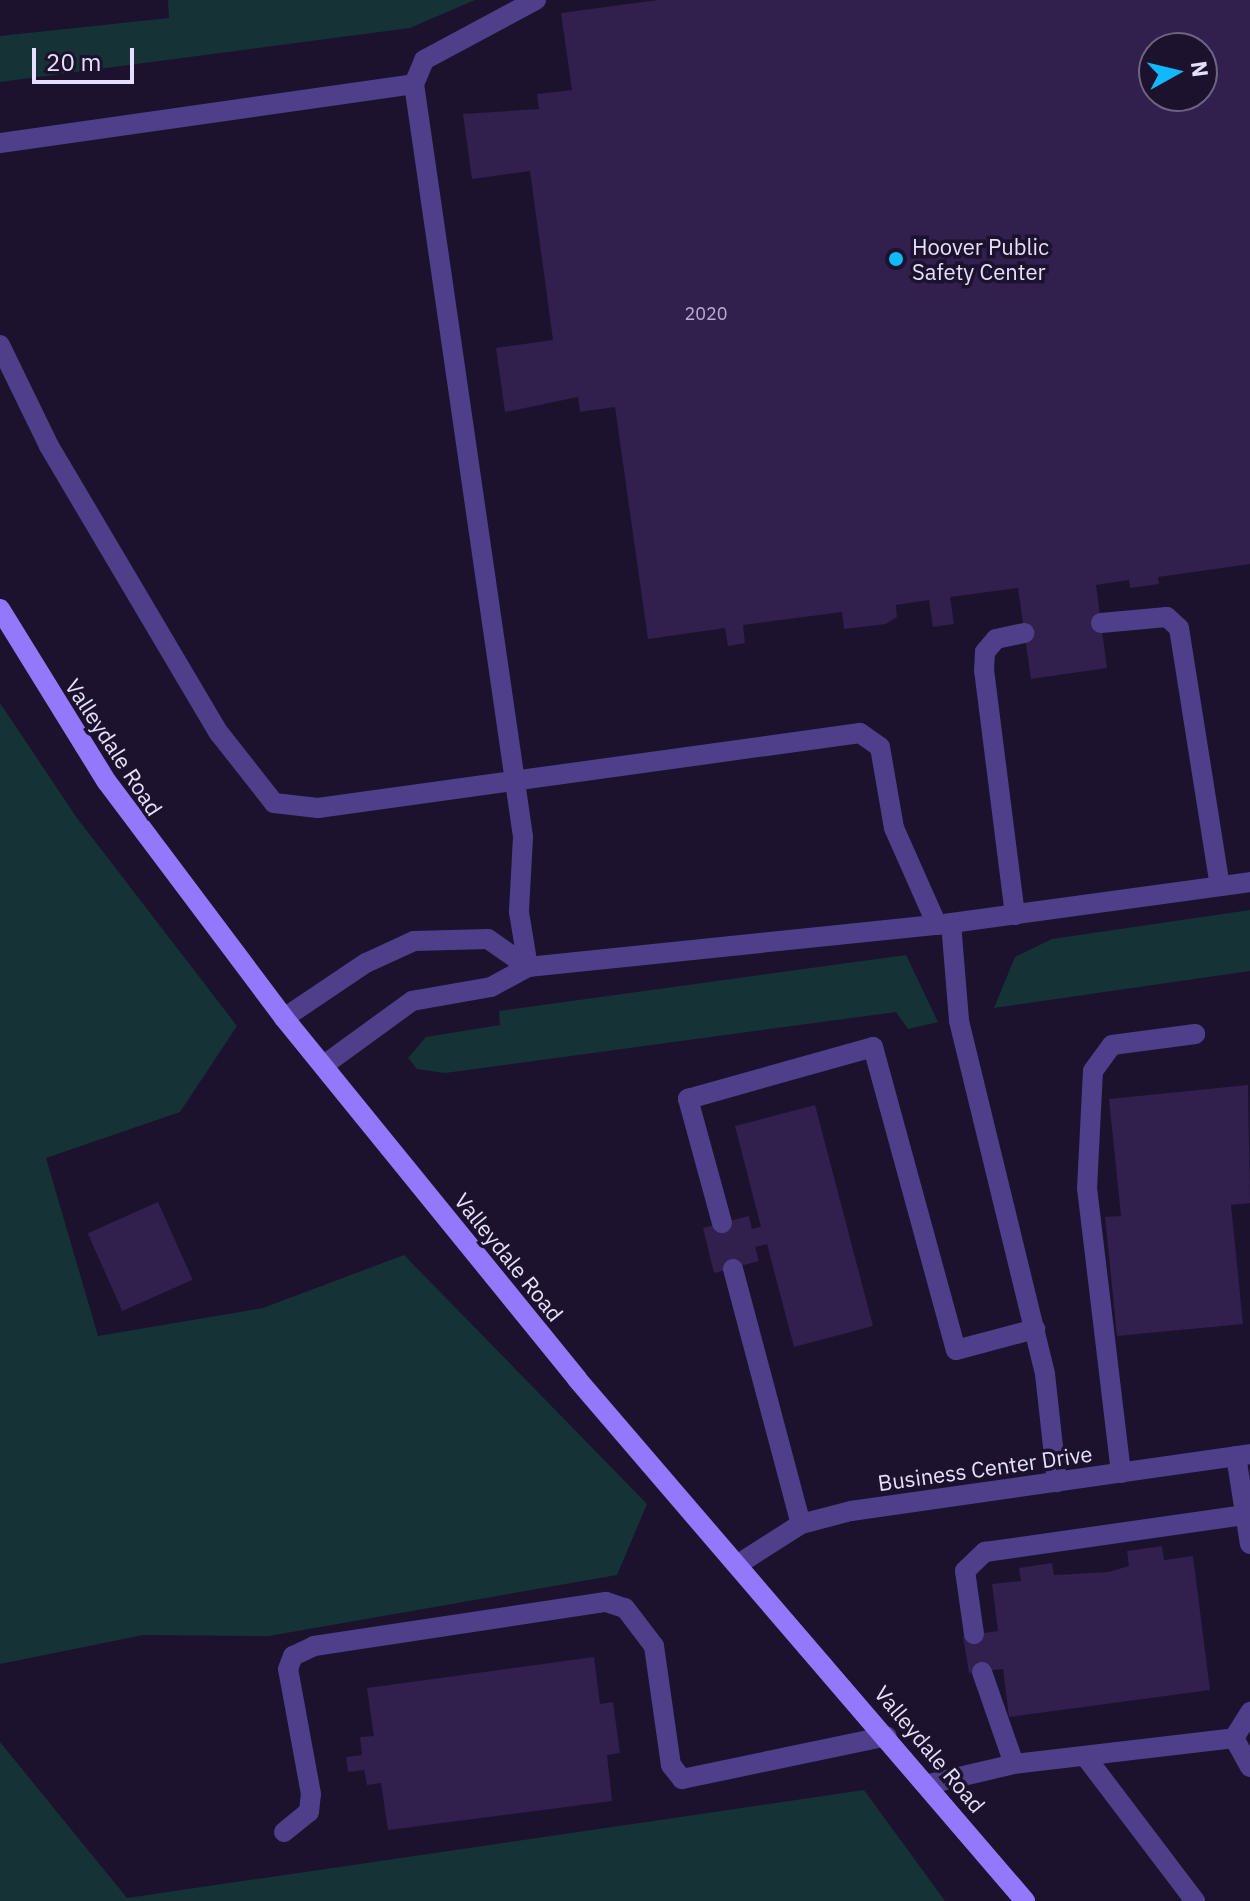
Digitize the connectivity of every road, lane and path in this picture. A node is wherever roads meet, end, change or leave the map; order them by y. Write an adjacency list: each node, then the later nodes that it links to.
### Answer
1 (536, 0): 2 (lane)
2 (414, 84): 3 (lane); 8 (lane)
3 (0, 143)
4 (0, 345): 8 (lane)
5 (0, 609): 14 (main road, Valleydale Road)
6 (1101, 623): 10 (lane)
7 (1024, 633): 11 (lane)
8 (515, 782): 12 (lane); 13 (lane)
9 (1250, 882): 10 (lane)
10 (1220, 886): 11 (lane)
11 (1015, 915): 12 (lane)
12 (944, 924): 13 (lane); 19 (lane)
13 (528, 967): 14 (lane); 16 (lane)
14 (284, 1018): 16 (main road, Valleydale Road)
15 (1195, 1034): 21 (lane)
16 (324, 1065): 26 (main road, Valleydale Road)
17 (722, 1223): 19 (lane)
18 (733, 1269): 24 (lane)
19 (1035, 1329): 22 (lane)
20 (1243, 1455): 21 (lane, Business Center Drive); 23 (lane)
21 (1121, 1473): 22 (lane, Business Center Drive)
22 (1057, 1482): 24 (lane, Business Center Drive)
23 (1245, 1515): 25 (lane); 27 (lane)
24 (801, 1524): 26 (lane, Business Center Drive)
25 (1250, 1544)
26 (740, 1563): 30 (main road, Valleydale Road)
27 (974, 1634)
28 (982, 1672): 33 (lane)
29 (1250, 1712): 31 (lane)
30 (887, 1736): 35 (main road, Valleydale Road); 36 (lane)
31 (1234, 1738): 32 (lane); 34 (lane)
32 (1085, 1756): 33 (lane); 38 (lane)
33 (1014, 1764): 35 (lane)
34 (1250, 1767)
35 (929, 1784): 37 (main road, Valleydale Road)
36 (284, 1832)
37 (1025, 1901)
38 (1195, 1901)

